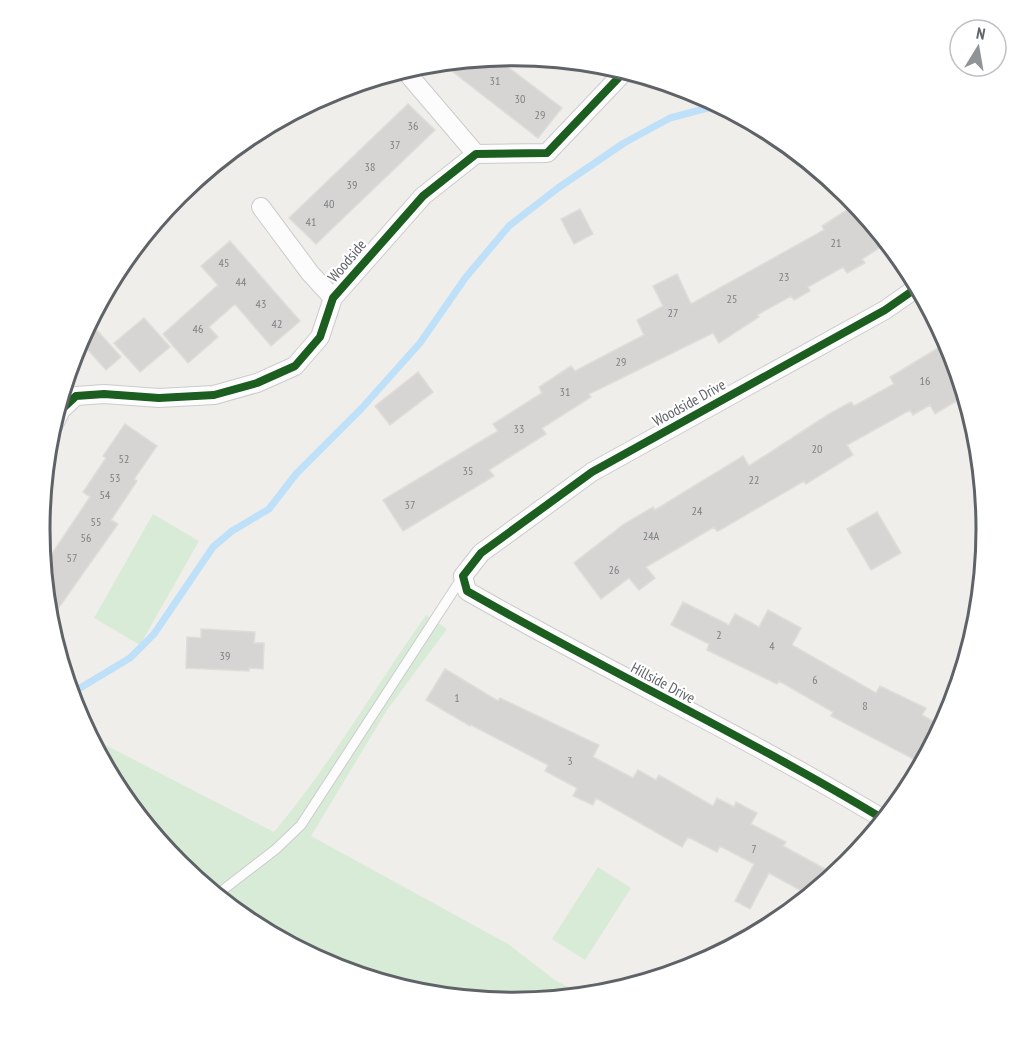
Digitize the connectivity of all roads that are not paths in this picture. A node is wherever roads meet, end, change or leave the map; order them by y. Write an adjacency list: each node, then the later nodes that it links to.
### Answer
1 (411, 78): 3 (street)
2 (618, 78): 3 (street)
3 (476, 154): 6 (street, Woodside)
4 (261, 207): 6 (street, Woodside)
5 (910, 292): 8 (street, Woodside Drive)
6 (333, 298): 7 (street, Woodside)
7 (67, 404)
8 (463, 576): 9 (street, Hillside Drive); 10 (lane)
9 (878, 816)
10 (222, 891)

